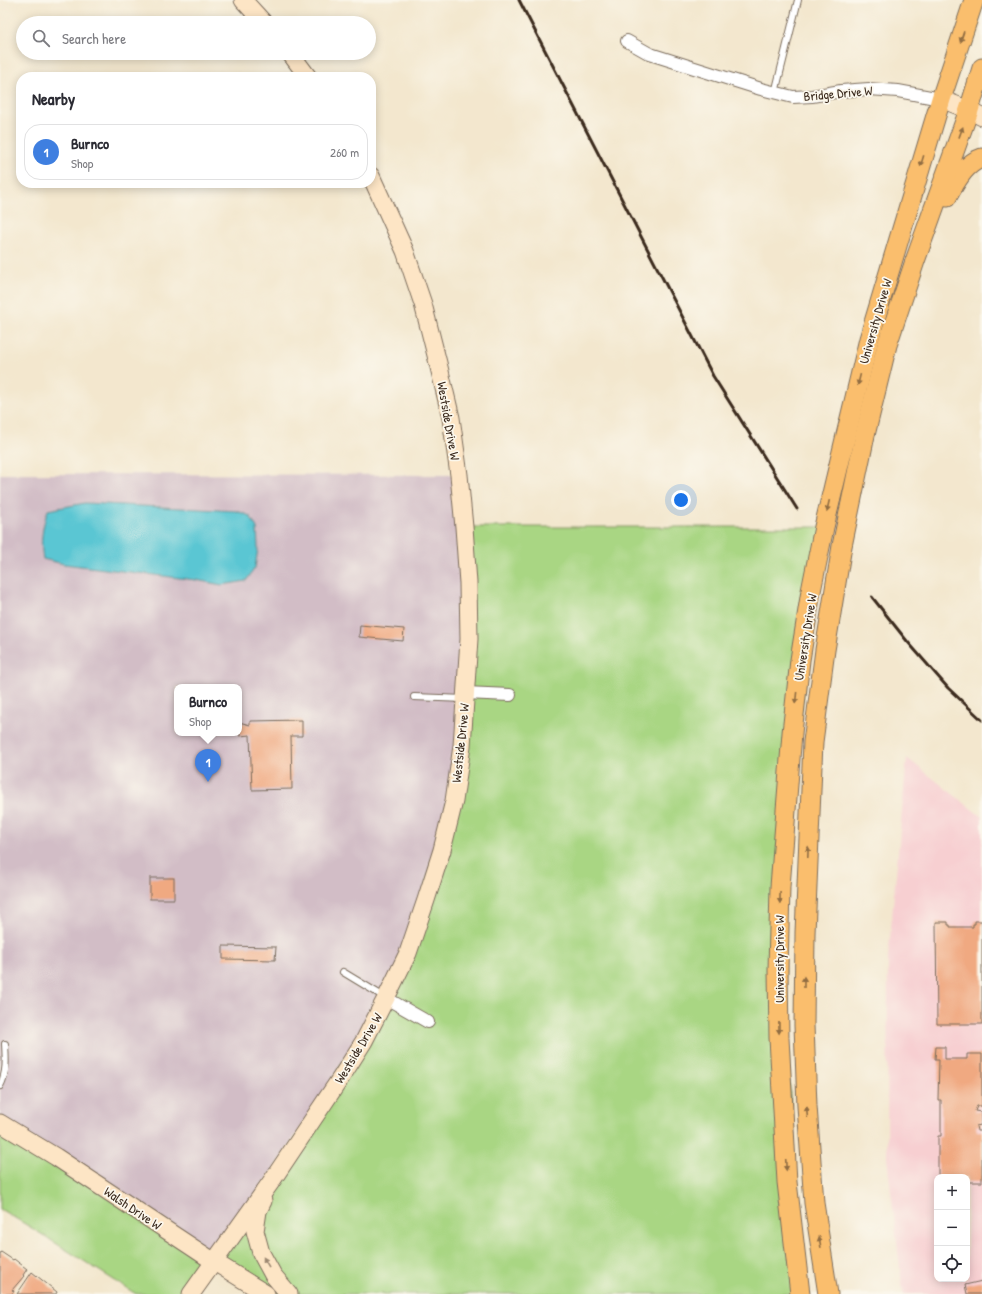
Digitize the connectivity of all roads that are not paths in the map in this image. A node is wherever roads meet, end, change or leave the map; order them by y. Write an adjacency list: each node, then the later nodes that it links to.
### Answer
1 (243, 0): 4 (street)
2 (798, 0): 9 (lane)
3 (974, 0): 10 (main road, University Drive W, one-way to 10)
4 (258, 16)
5 (628, 41): 9 (street, Bridge Drive W)
6 (295, 60): 8 (street)
7 (982, 68): 11 (main road, University Drive W)
8 (304, 72)
9 (775, 92): 10 (street, Bridge Drive W)
10 (941, 99): 11 (street, Bridge Drive W); 25 (main road, University Drive W, one-way to 25)
11 (976, 114): 14 (main road, University Drive W, one-way to 11)
12 (982, 158): 14 (main road)
13 (376, 187): 16 (street, Westside Drive W)
14 (914, 261): 27 (main road, University Drive W, one-way to 14)
15 (510, 695): 16 (street)
16 (465, 696): 17 (lane); 19 (street, Westside Drive W)
17 (414, 697)
18 (342, 972): 19 (lane)
19 (386, 998): 20 (street); 24 (street, Westside Drive W)
20 (428, 1022)
21 (5, 1044): 22 (lane)
22 (0, 1086)
23 (0, 1123): 26 (street, Walsh Drive W)
24 (271, 1182): 26 (street, Westside Drive W); 30 (street, one-way to 24)
25 (795, 1252): 31 (main road); 32 (main road, University Drive W)
26 (213, 1261): 28 (street, Westside Drive W); 29 (street, Walsh Drive W)
27 (825, 1274): 33 (main road, University Drive W); 34 (main road)
28 (191, 1294)
29 (266, 1294)
30 (289, 1294)
31 (791, 1294)
32 (800, 1294)
33 (828, 1294)
34 (834, 1294)

